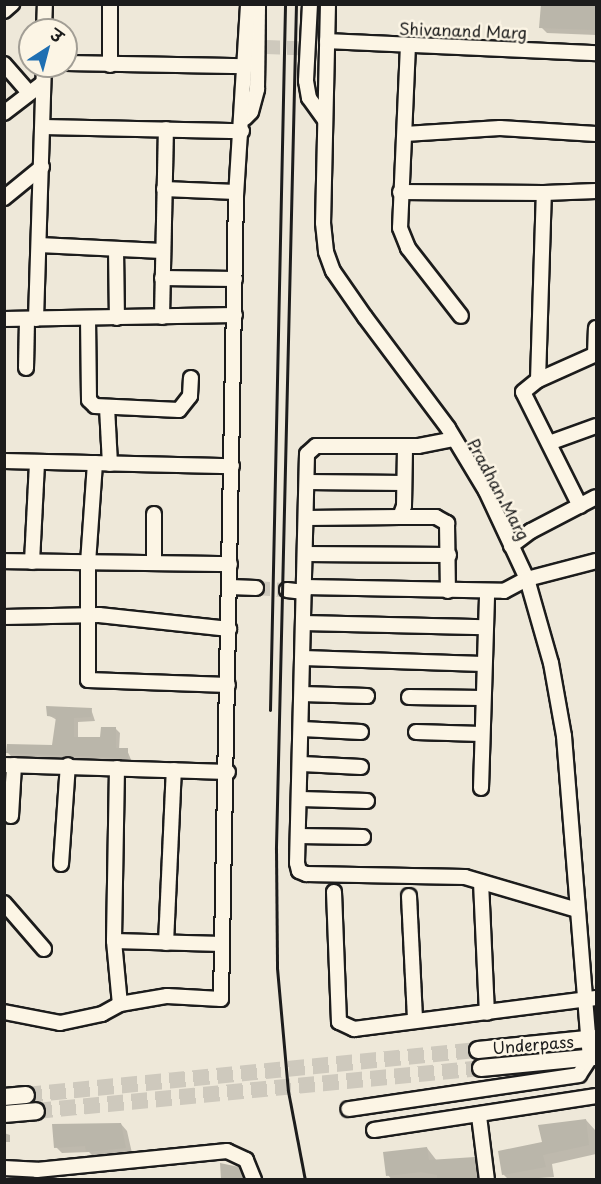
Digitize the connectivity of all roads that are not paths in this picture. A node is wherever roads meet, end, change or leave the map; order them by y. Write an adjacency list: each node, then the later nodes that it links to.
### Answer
1 (12, 4): 7 (street)
2 (110, 4): 13 (street)
3 (248, 4): 14 (street)
4 (258, 4): 20 (street)
5 (310, 4): 19 (street)
6 (328, 4): 8 (street, Pradhan Marg)
7 (4, 11)
8 (327, 41): 9 (street, Shivanand Marg); 19 (street, Pradhan Marg)
9 (408, 45): 10 (street, Shivanand Marg); 23 (street)
10 (597, 52)
11 (4, 64): 17 (street)
12 (78, 64): 13 (street)
13 (110, 65): 14 (street)
14 (246, 66): 20 (street)
15 (43, 78): 16 (street)
16 (43, 83): 17 (street); 21 (street)
17 (29, 93): 18 (street)
18 (4, 113)
19 (325, 120): 51 (street, Pradhan Marg)
20 (243, 125): 22 (street); 28 (street)
21 (43, 127): 22 (street); 25 (street)
22 (166, 129): 26 (street)
23 (405, 134): 24 (street); 29 (street)
24 (597, 134)
25 (42, 167): 31 (street); 32 (street)
26 (164, 189): 28 (street); 34 (street)
27 (597, 191): 30 (street)
28 (236, 192): 36 (street)
29 (400, 192): 30 (street); 38 (street)
30 (544, 193): 48 (street)
31 (4, 198)
32 (39, 245): 33 (street); 42 (street)
33 (116, 249): 34 (street); 41 (street)
34 (162, 251): 35 (street)
35 (162, 278): 36 (street); 39 (street)
36 (235, 279): 37 (street)
37 (235, 315): 39 (street); 57 (street)
38 (460, 316)
39 (162, 317): 41 (street)
40 (88, 318): 41 (street); 42 (street); 49 (street)
41 (117, 318)
42 (31, 319): 43 (street); 46 (street)
43 (4, 320)
44 (597, 328): 45 (street)
45 (596, 355): 48 (street)
46 (26, 368)
47 (191, 378): 49 (street)
48 (538, 380): 52 (street)
49 (107, 407): 56 (street)
50 (597, 426): 52 (street)
51 (454, 439): 53 (street); 65 (street, Pradhan Marg)
52 (549, 443): 61 (street)
53 (405, 446): 58 (street); 59 (street)
54 (4, 461): 55 (street)
55 (37, 462): 56 (street); 70 (street)
56 (102, 464): 57 (street); 71 (street)
57 (232, 466): 73 (street)
58 (307, 482): 59 (street); 64 (street)
59 (404, 483): 63 (street)
60 (597, 497): 61 (street)
61 (580, 506): 65 (street)
62 (154, 514): 72 (street)
63 (400, 517): 64 (street); 67 (street)
64 (306, 518): 66 (street)
65 (511, 546): 74 (street, Pradhan Marg)
66 (305, 554): 67 (street); 78 (street)
67 (449, 555): 79 (street)
68 (4, 561): 70 (street)
69 (597, 561): 74 (street)
70 (32, 562): 71 (street)
71 (88, 562): 72 (street); 81 (street)
72 (154, 563): 73 (street)
73 (231, 564): 75 (street)
74 (527, 579): 80 (street); 115 (street, Pradhan Marg)
75 (230, 587): 76 (street); 85 (street)
76 (256, 588)
77 (287, 590): 78 (street)
78 (304, 590): 79 (street); 83 (street)
79 (448, 591): 80 (street)
80 (487, 592): 84 (street)
81 (88, 616): 82 (street); 85 (street); 88 (street)
82 (4, 617)
83 (303, 623): 84 (street); 86 (street)
84 (485, 627): 87 (street)
85 (229, 629): 88 (street)
86 (303, 658): 87 (street); 89 (street)
87 (483, 664): 92 (street)
88 (228, 685): 103 (street)
89 (302, 694): 90 (street); 93 (street)
90 (367, 696)
91 (409, 697): 92 (street)
92 (482, 698): 96 (street)
93 (302, 729): 94 (street); 97 (street)
94 (361, 732)
95 (416, 732): 96 (street)
96 (482, 734): 104 (street)
97 (302, 764): 100 (street); 105 (street)
98 (9, 765): 99 (street); 107 (street)
99 (68, 765): 101 (street); 110 (street)
100 (361, 767)
101 (117, 768): 102 (street); 116 (street)
102 (174, 770): 103 (street); 117 (street)
103 (228, 772): 118 (street)
104 (481, 788)
105 (300, 799): 106 (street); 108 (street)
106 (367, 801)
107 (11, 816)
108 (298, 836): 109 (street); 111 (street)
109 (363, 837)
110 (61, 864)
111 (481, 882): 115 (street); 123 (street)
112 (334, 892): 124 (street)
113 (409, 896): 124 (street)
114 (4, 903): 119 (street)
115 (577, 910): 120 (street, Pradhan Marg)
116 (114, 941): 117 (street); 121 (street)
117 (166, 943): 118 (street)
118 (222, 944): 121 (street)
119 (44, 949)
120 (590, 1000): 123 (street); 125 (street, Pradhan Marg)
121 (120, 1004): 122 (street)
122 (4, 1012)
123 (487, 1013): 124 (street)
124 (416, 1019)
125 (592, 1039): 126 (main road, Underpass); 127 (street, Pradhan Marg)
126 (478, 1050)
127 (593, 1057): 128 (main road, Underpass); 129 (street)
128 (482, 1068)
129 (523, 1085): 133 (street); 134 (street)
130 (26, 1095): 132 (main road)
131 (597, 1096): 133 (street)
132 (4, 1097)
133 (526, 1108): 137 (street)
134 (348, 1109)
135 (36, 1111): 136 (main road)
136 (4, 1114)
137 (479, 1116): 138 (street); 143 (street)
138 (374, 1130)
139 (4, 1158): 141 (street)
140 (4, 1168): 141 (street)
141 (36, 1175): 142 (street)
142 (254, 1179)
143 (487, 1179)

